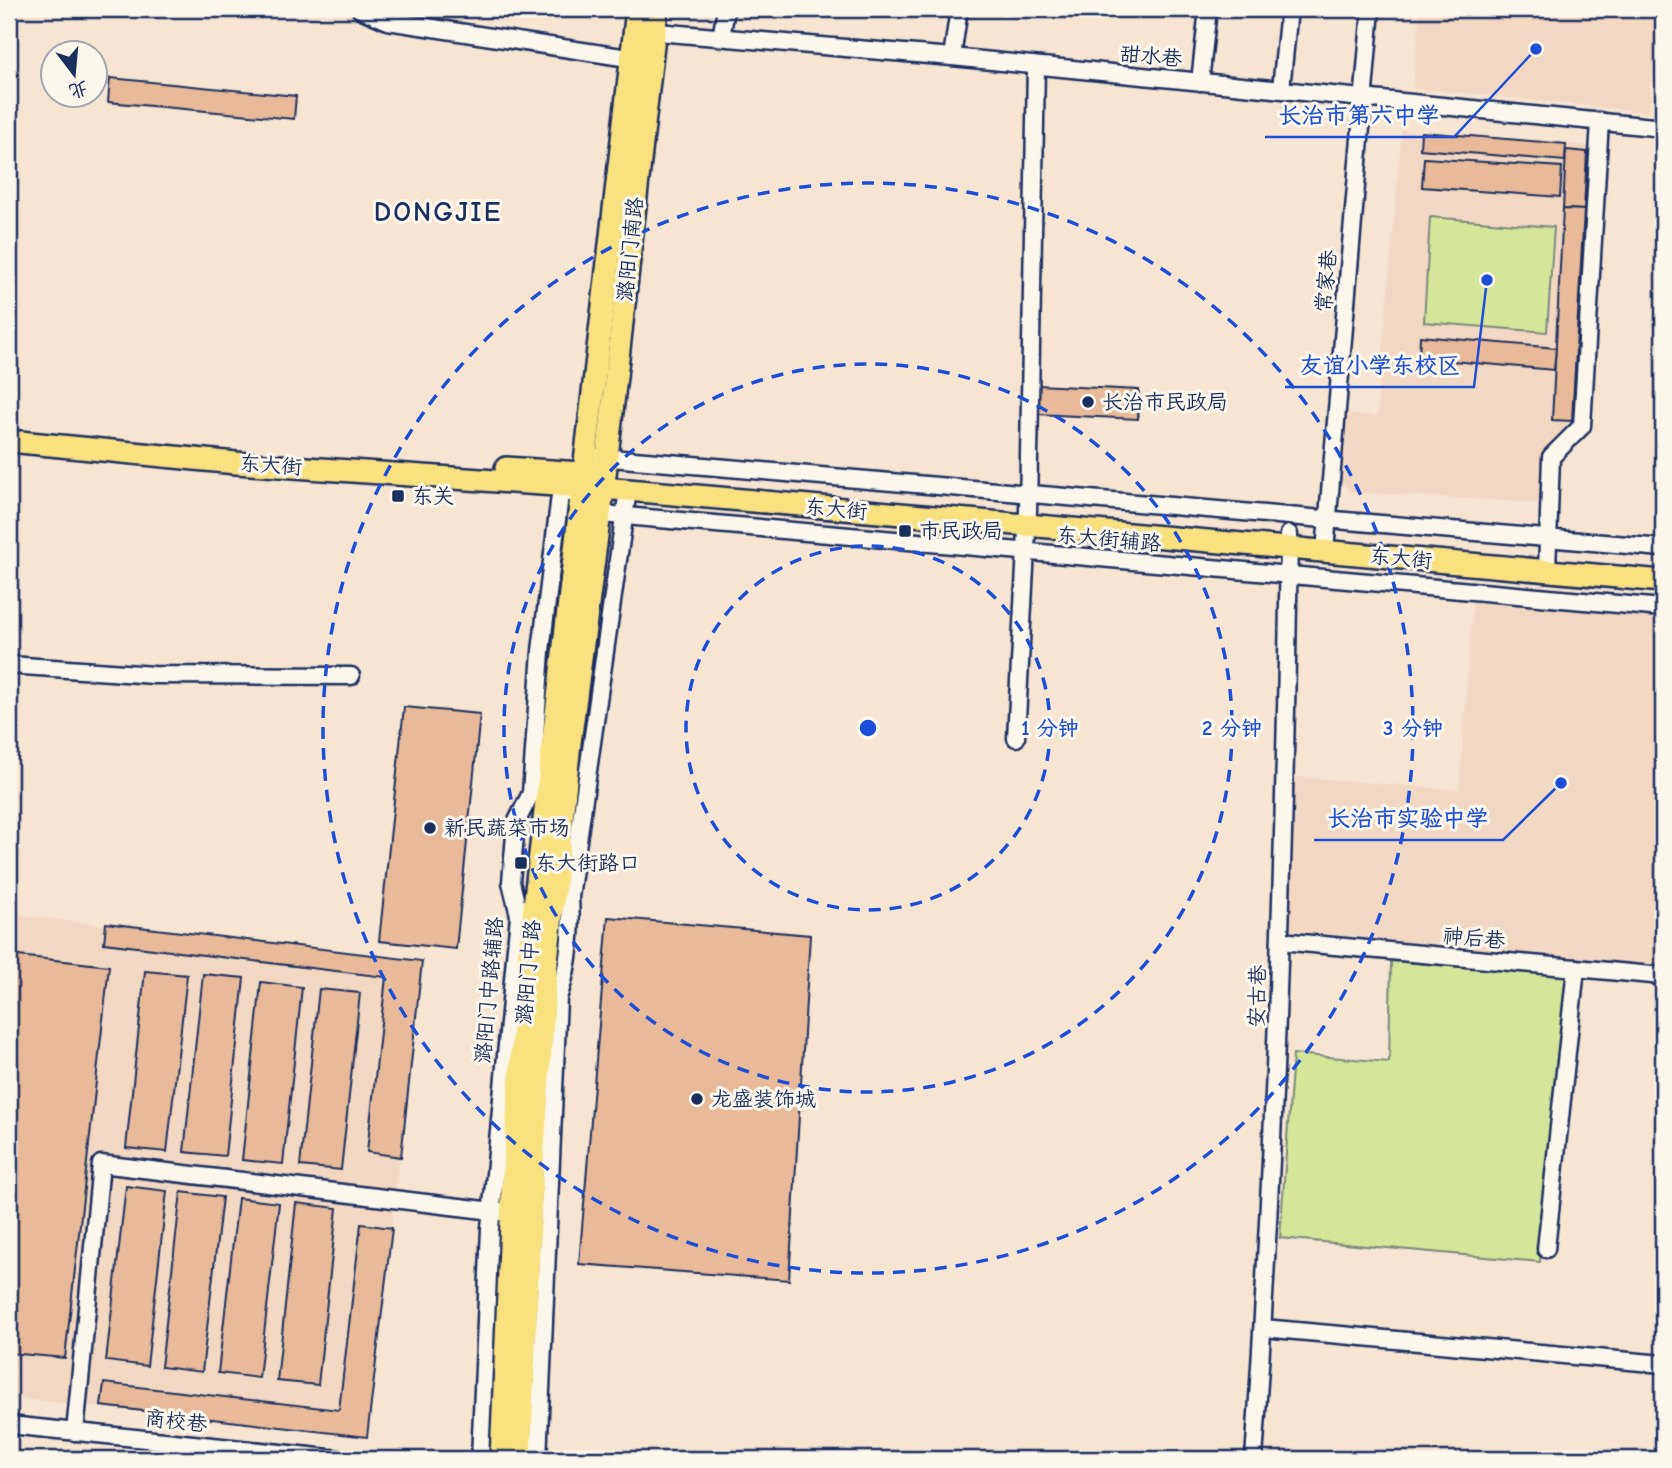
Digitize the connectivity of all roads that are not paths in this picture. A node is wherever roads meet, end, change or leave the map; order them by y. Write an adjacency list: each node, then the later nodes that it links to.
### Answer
1 (360, 9): 10 (street)
2 (421, 9): 11 (street)
3 (637, 9): 12 (main road, 潞阳门南路)
4 (657, 9): 12 (main road, 潞阳门南路)
5 (726, 9): 13 (street)
6 (958, 9): 14 (street)
7 (1208, 9): 17 (street)
8 (1289, 9): 18 (street)
9 (1371, 9): 19 (street, 常家巷)
10 (402, 16): 11 (street)
11 (419, 26): 15 (street)
12 (644, 31): 13 (street, 甜水巷); 15 (main road, 潞阳门南路)
13 (722, 38): 14 (street, 甜水巷)
14 (952, 57): 16 (street, 甜水巷)
15 (641, 60): 24 (main road, 潞阳门南路); 25 (main road, 潞阳门南路)
16 (1036, 66): 17 (street, 甜水巷); 27 (street)
17 (1200, 82): 18 (street, 甜水巷)
18 (1281, 89): 19 (street, 甜水巷)
19 (1362, 97): 20 (street, 甜水巷); 30 (street, 常家巷)
20 (1600, 121): 21 (street, 甜水巷); 34 (street)
21 (1663, 128)
22 (9, 427): 25 (main road, 东大街)
23 (9, 441): 25 (main road, 东大街)
24 (606, 474): 25 (main road, 东大街); 25 (street); 26 (main road, 东大街); 27 (main road, 东大街); 28 (main road, 潞阳门中路)
25 (575, 479): 28 (street); 45 (main road, 潞阳门中路)
26 (628, 490): 27 (main road, 东大街); 29 (street)
27 (1027, 510): 30 (street, 东大街辅路); 31 (main road, 东大街); 33 (street)
28 (600, 514): 29 (street, 东大街辅路); 45 (main road, 潞阳门中路)
29 (625, 516): 33 (street, 东大街辅路); 55 (street)
30 (1326, 536): 31 (main road, 东大街); 34 (main road, 东大街); 34 (street, 东大街辅路)
31 (1289, 541): 36 (street, 安古巷)
32 (1663, 548): 34 (street, 东大街辅路)
33 (1025, 553): 36 (street, 东大街辅路); 41 (street)
34 (1548, 555): 35 (main road, 东大街); 37 (main road, 东大街)
35 (1663, 567)
36 (1288, 575): 38 (street, 东大街辅路); 42 (street, 安古巷)
37 (1663, 581)
38 (1663, 608)
39 (9, 665): 40 (street)
40 (351, 676)
41 (1016, 738)
42 (1280, 941): 43 (street, 神后巷); 47 (street, 安古巷)
43 (1576, 968): 44 (street, 神后巷); 46 (street)
44 (1663, 976)
45 (511, 1214): 50 (street); 52 (street); 53 (main road, 潞阳门中路); 54 (main road, 潞阳门中路)
46 (1546, 1249)
47 (1263, 1328): 48 (street); 56 (street, 安古巷)
48 (1663, 1364)
49 (9, 1425): 50 (street, 商校巷)
50 (75, 1432): 51 (street, 商校巷)
51 (339, 1459)
52 (480, 1459)
53 (501, 1459)
54 (520, 1459)
55 (538, 1459)
56 (1254, 1459)

